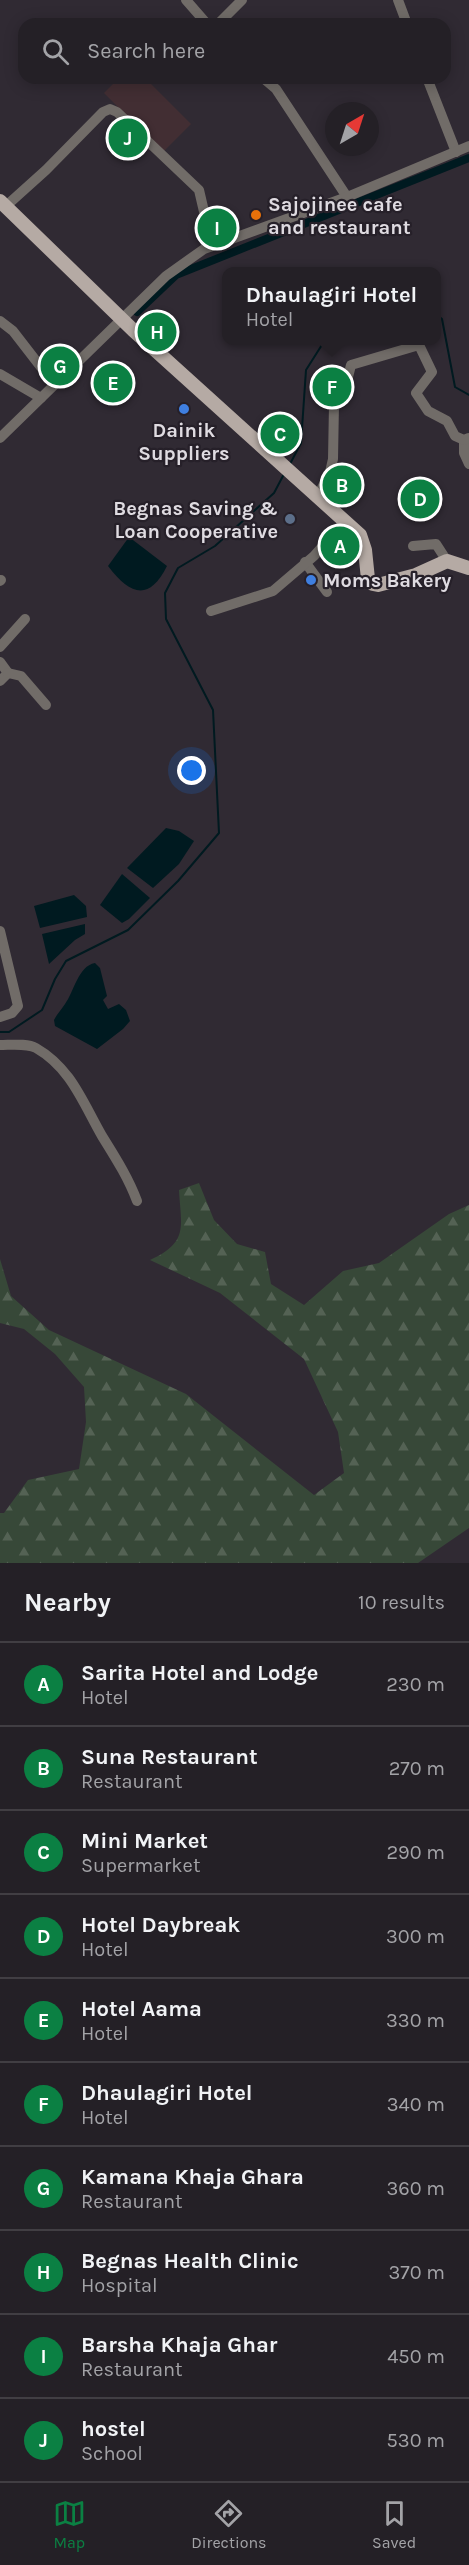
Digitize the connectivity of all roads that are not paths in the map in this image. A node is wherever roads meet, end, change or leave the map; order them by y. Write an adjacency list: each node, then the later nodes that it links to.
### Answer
1 (186, 0): 4 (street)
2 (242, 0): 5 (street)
3 (398, 0): 6 (street)
4 (202, 18)
5 (224, 18)
6 (405, 18)
7 (270, 84): 11 (street)
8 (429, 84): 10 (street)
9 (469, 146): 10 (street)
10 (456, 152): 11 (street)
11 (347, 197): 13 (street)
12 (3, 204): 13 (street); 14 (main road)
13 (212, 246): 14 (street)
14 (123, 319): 17 (street); 22 (main road)
15 (0, 321): 17 (street)
16 (0, 374): 18 (street)
17 (54, 384): 18 (street)
18 (41, 398): 19 (street)
19 (0, 438)
20 (466, 439): 21 (street); 22 (street)
21 (469, 464)
22 (312, 493): 23 (main road)
23 (344, 522): 25 (main road); 26 (street)
24 (413, 546): 25 (street)
25 (447, 561): 27 (main road)
26 (305, 562): 28 (street); 29 (street)
27 (469, 568)
28 (327, 592)
29 (210, 611)
30 (25, 619): 31 (street)
31 (0, 647)
32 (0, 662): 33 (street)
33 (8, 672): 34 (street); 35 (street)
34 (0, 681)
35 (46, 705)
36 (0, 931): 37 (street)
37 (0, 1017)
38 (0, 1038): 39 (street)
39 (0, 1045): 40 (street)
40 (137, 1200)

